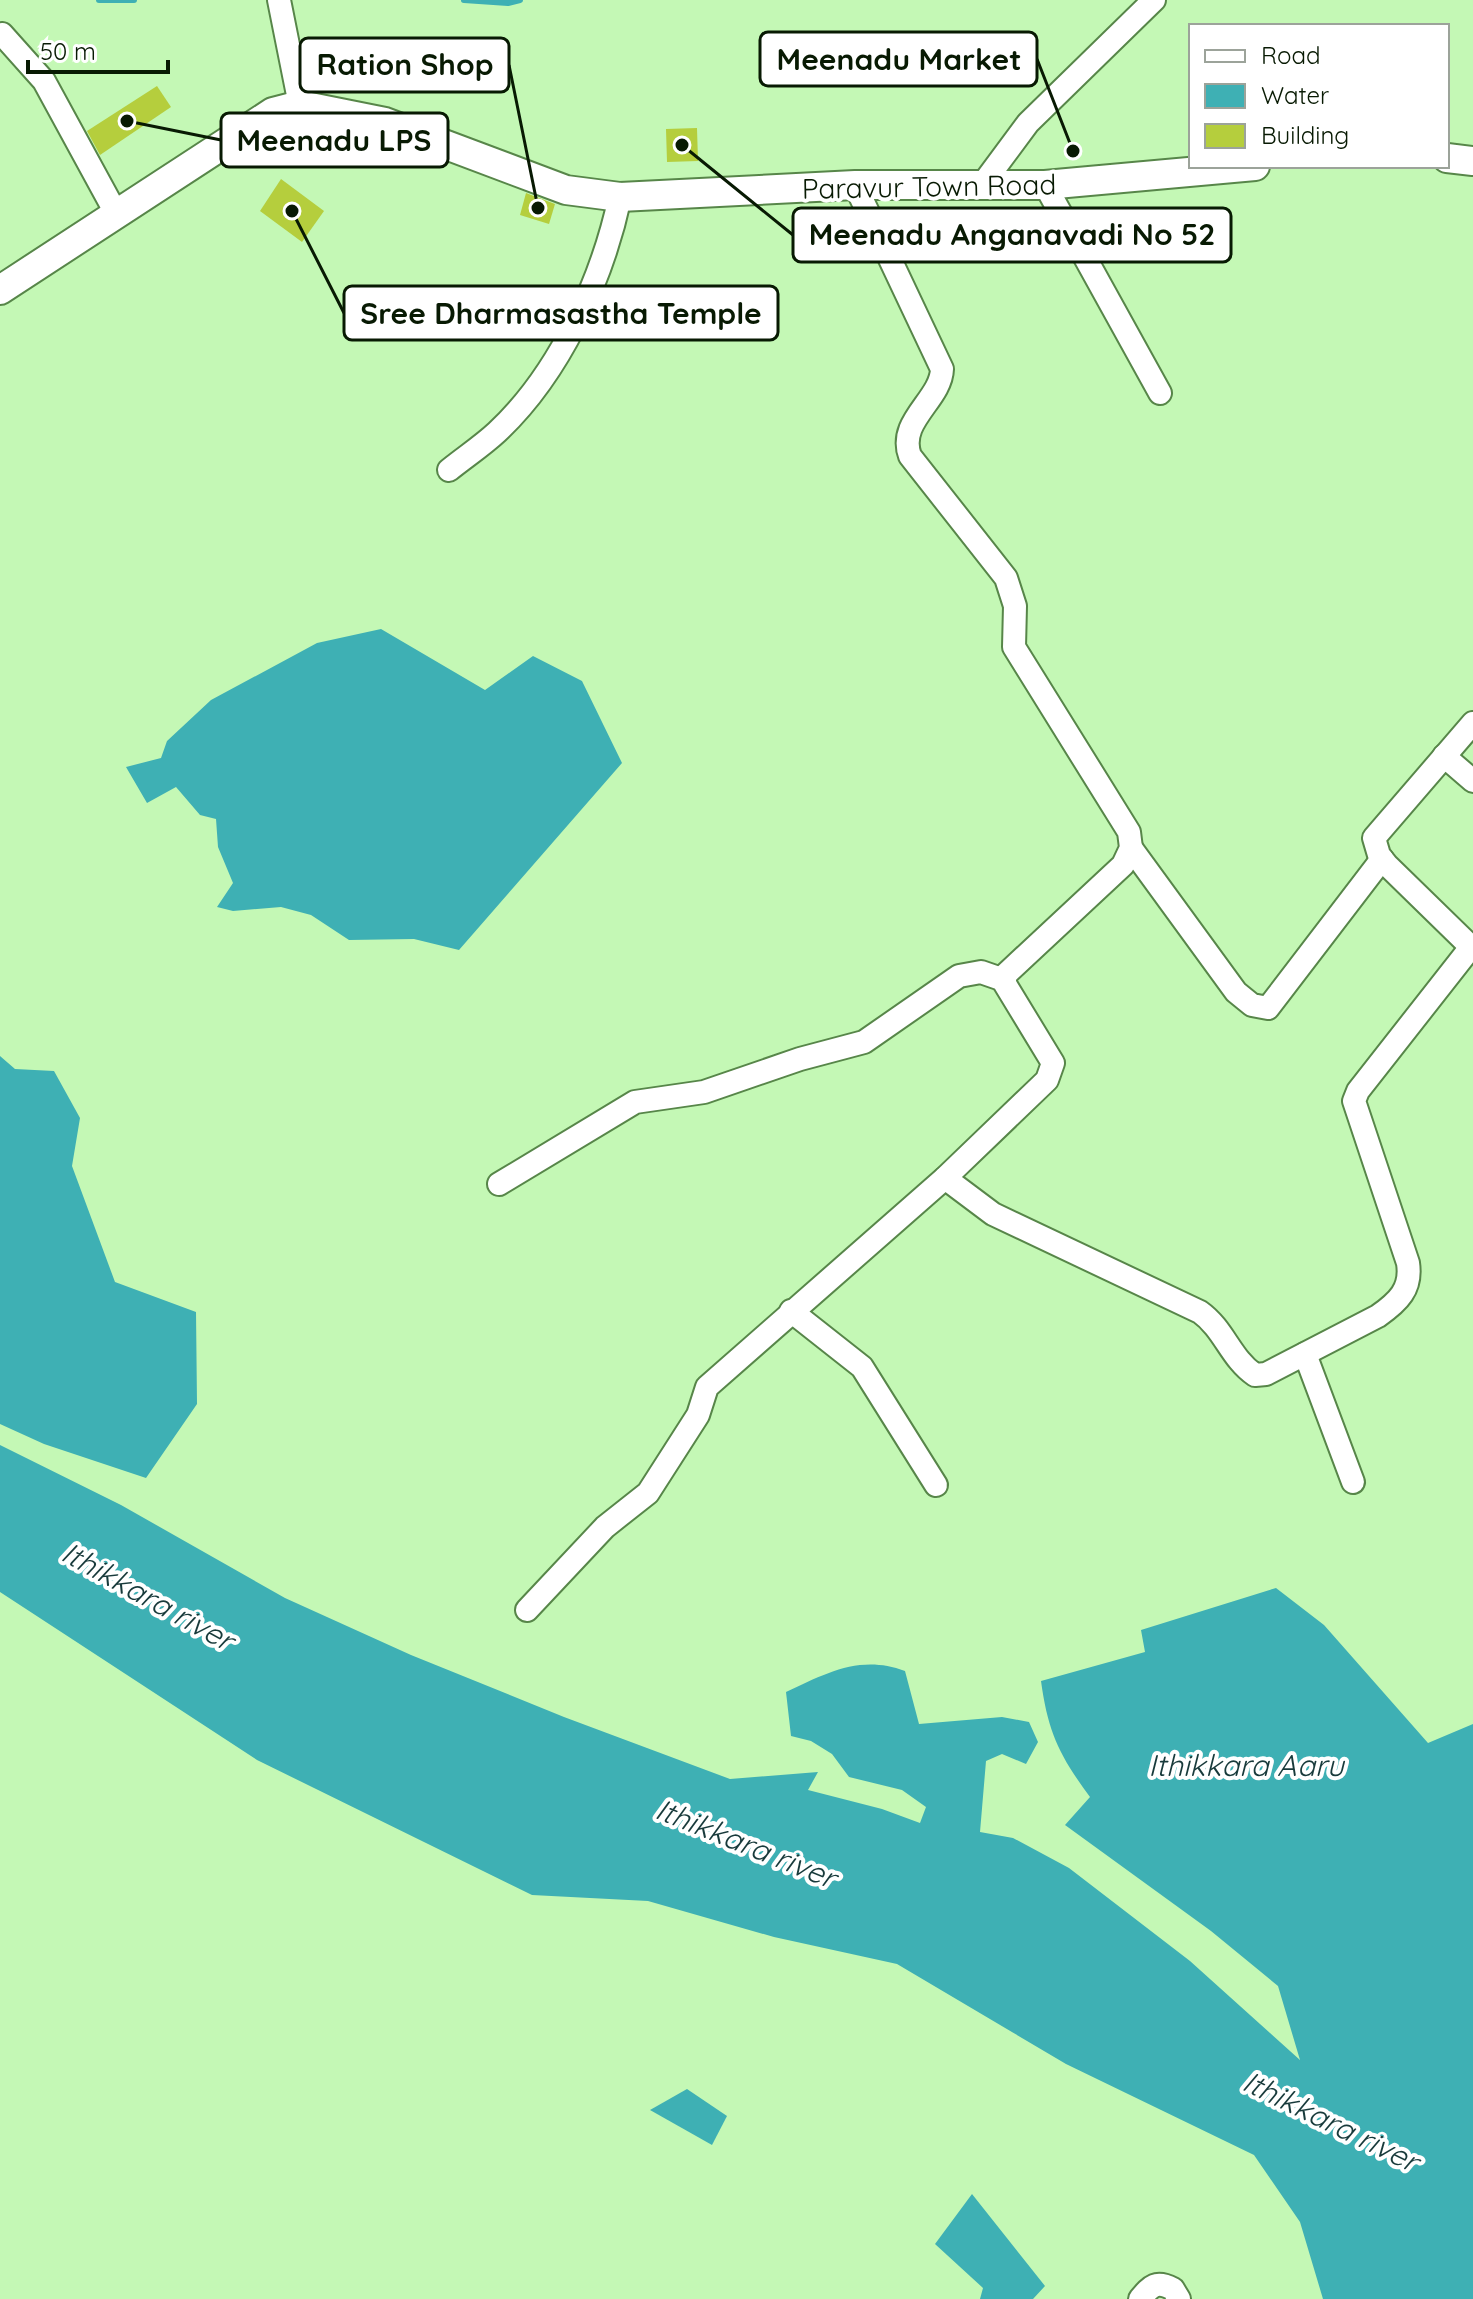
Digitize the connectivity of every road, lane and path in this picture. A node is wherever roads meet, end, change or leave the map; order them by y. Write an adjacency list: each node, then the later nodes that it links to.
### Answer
1 (279, 0): 4 (street)
2 (1154, 0): 9 (street)
3 (2, 34): 12 (street)
4 (300, 105): 11 (main road, Paravur Town Road); 12 (main road)
5 (1449, 158): 6 (main road)
6 (1473, 161)
7 (1233, 168): 10 (main road, Paravur Town Road)
8 (855, 185): 9 (main road, Paravur Town Road); 11 (main road, Paravur Town Road); 19 (street)
9 (982, 185): 10 (main road, Paravur Town Road)
10 (1045, 185): 14 (street)
11 (620, 197): 15 (street)
12 (117, 215): 13 (main road)
13 (0, 290)
14 (1160, 393)
15 (449, 470)
16 (1473, 723): 17 (street)
17 (1444, 756): 18 (street); 20 (street)
18 (1473, 781)
19 (1131, 848): 20 (street); 22 (street)
20 (1382, 859): 21 (street)
21 (1472, 948): 26 (street)
22 (1004, 980): 23 (street); 24 (street)
23 (945, 1178): 25 (street); 26 (street)
24 (499, 1184)
25 (791, 1311): 28 (street); 29 (street)
26 (1305, 1354): 27 (street)
27 (1353, 1482)
28 (936, 1485)
29 (527, 1610)
30 (1140, 2299): 31 (street)
31 (1179, 2299)

